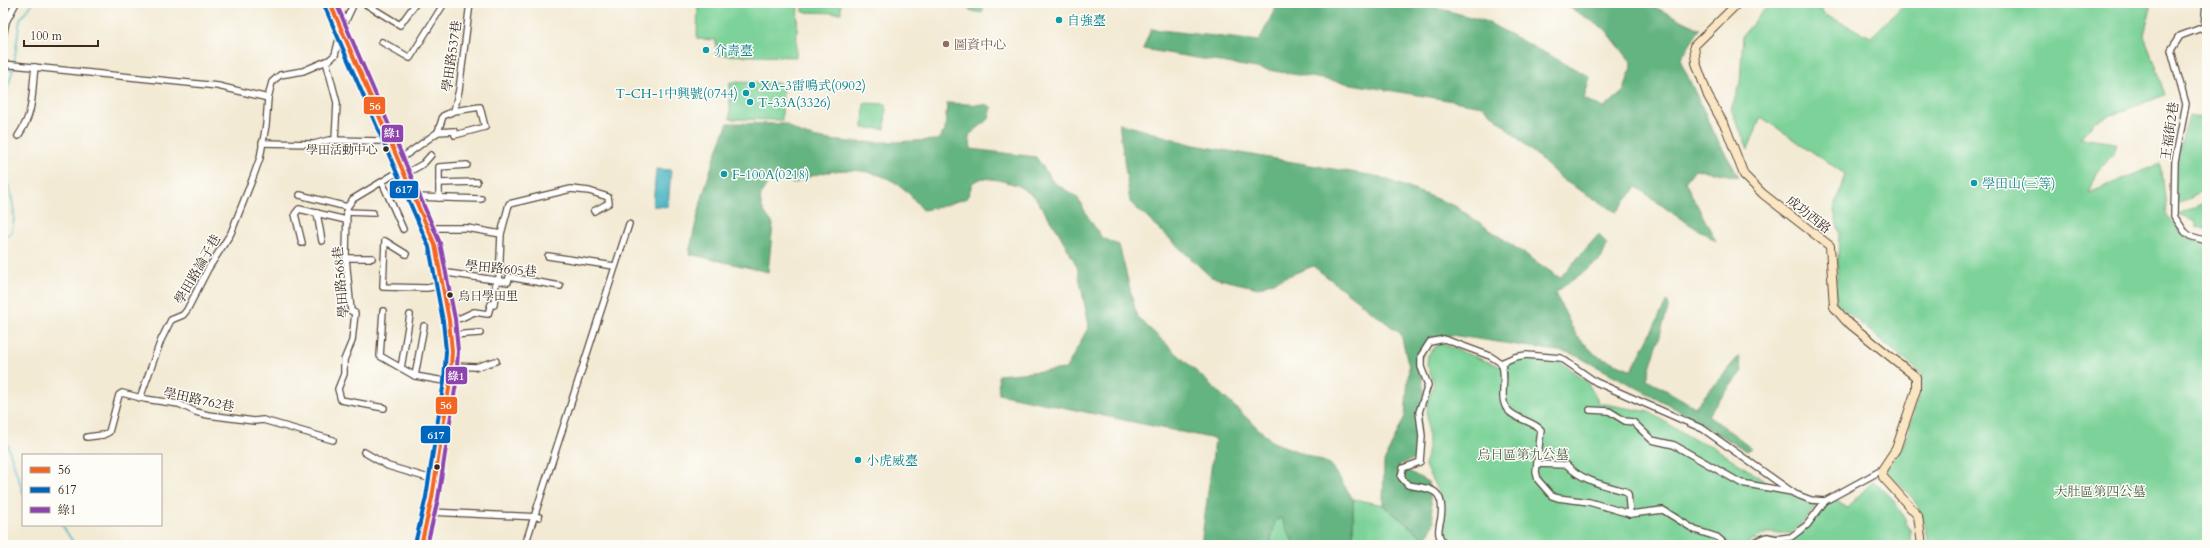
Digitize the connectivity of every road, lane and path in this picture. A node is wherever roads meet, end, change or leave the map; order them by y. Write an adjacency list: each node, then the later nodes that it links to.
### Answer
1 (16, 3): 12 (street)
2 (330, 3): 11 (street)
3 (354, 3): 11 (street, 學田路論子巷)
4 (364, 3): 5 (street)
5 (416, 3)
6 (439, 3): 13 (street)
7 (470, 3): 20 (street, 學田路537巷)
8 (1738, 3): 77 (street, 成功西路)
9 (2206, 3): 10 (street, 王福街2巷)
10 (2206, 28): 47 (street, 王福街2巷)
11 (341, 31): 14 (street, 學田路論子巷); 23 (street)
12 (3, 37)
13 (382, 42)
14 (326, 61): 19 (street, 學田路論子巷); 24 (street)
15 (3, 64): 16 (street)
16 (35, 68): 19 (street); 22 (street)
17 (3, 73): 18 (street)
18 (3, 89)
19 (268, 98): 25 (street, 學田路論子巷)
20 (454, 111): 21 (street, 學田路537巷); 21 (street, 學田路537巷)
21 (438, 132): 27 (street, 學田路537巷)
22 (18, 136)
23 (389, 139): 24 (street); 27 (street)
24 (335, 140): 25 (street)
25 (262, 143): 70 (street, 學田路論子巷)
26 (431, 155): 29 (street)
27 (399, 160): 29 (street)
28 (467, 165): 32 (street)
29 (404, 172): 30 (street); 34 (street)
30 (382, 182): 37 (street); 43 (street)
31 (477, 182): 32 (street)
32 (439, 183): 35 (street)
33 (300, 195): 37 (street)
34 (414, 197): 35 (street); 44 (street)
35 (439, 198): 36 (street)
36 (481, 199)
37 (347, 209): 40 (street); 41 (street, 學田路568巷)
38 (594, 211): 45 (street)
39 (317, 213): 41 (street); 46 (street); 48 (street)
40 (372, 213)
41 (346, 220): 51 (street, 學田路568巷)
42 (629, 224): 53 (street)
43 (403, 228)
44 (428, 228): 45 (street); 54 (street)
45 (501, 234): 55 (street)
46 (322, 241)
47 (2207, 241)
48 (302, 243)
49 (406, 254): 56 (street)
50 (548, 256): 53 (street)
51 (346, 258): 52 (street); 71 (street, 學田路568巷)
52 (372, 258)
53 (614, 266): 83 (street)
54 (441, 272): 55 (street, 學田路605巷); 56 (street)
55 (498, 281): 57 (street, 學田路605巷); 60 (street)
56 (443, 285): 60 (street)
57 (560, 286)
58 (383, 311): 67 (street)
59 (410, 315): 67 (street)
60 (449, 320): 63 (street)
61 (424, 326): 68 (street)
62 (480, 333): 63 (street)
63 (451, 335): 66 (street)
64 (496, 362): 66 (street)
65 (1501, 363): 76 (street); 79 (street); 86 (street)
66 (452, 366): 69 (street)
67 (401, 368): 68 (street)
68 (415, 376): 69 (street)
69 (450, 382): 78 (street)
70 (140, 398): 73 (street, 學田路762巷); 74 (street, 學田路762巷)
71 (384, 408)
72 (1590, 410): 79 (street)
73 (87, 437)
74 (333, 440)
75 (364, 452): 78 (street)
76 (1537, 464): 82 (street); 82 (street)
77 (1882, 470): 80 (street); 89 (street)
78 (435, 480): 81 (street)
79 (1792, 492): 80 (street)
80 (1824, 501): 88 (street)
81 (430, 512): 83 (street); 84 (street)
82 (1630, 514): 87 (street)
83 (536, 517): 85 (street)
84 (421, 545)
85 (526, 545)
86 (1444, 545)
87 (1726, 545)
88 (1748, 545)
89 (1922, 545)

